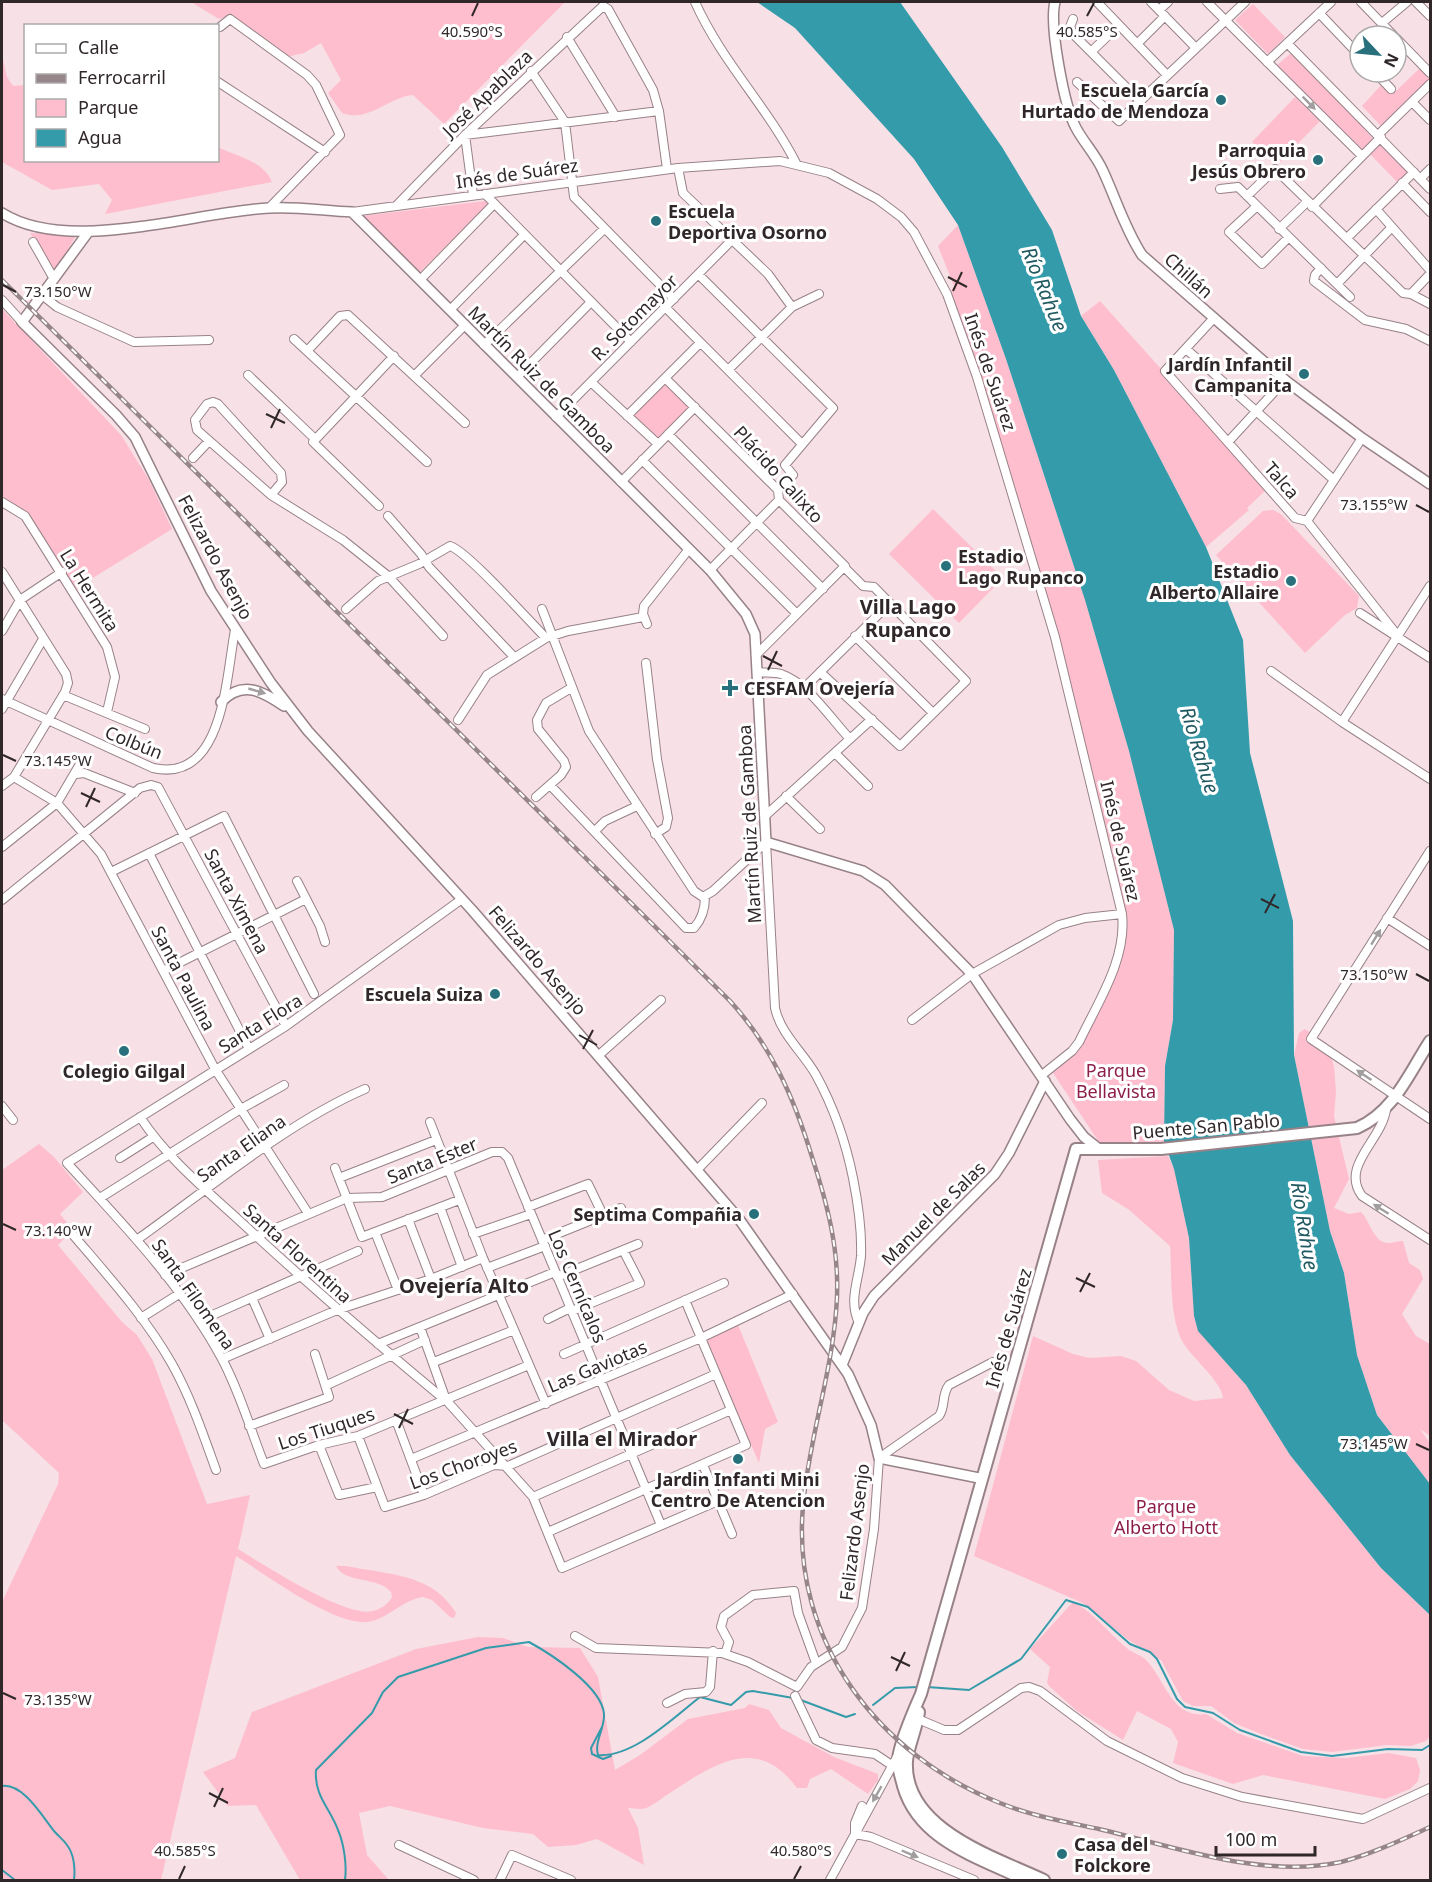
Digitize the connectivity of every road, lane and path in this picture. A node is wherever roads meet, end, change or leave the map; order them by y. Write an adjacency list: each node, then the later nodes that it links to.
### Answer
1 (695, 2): 46 (street)
2 (1055, 2): 96 (street, Chillán)
3 (1096, 2): 18 (street)
4 (1151, 2): 12 (street)
5 (1168, 2): 12 (street)
6 (1207, 2): 16 (street)
7 (1245, 2): 16 (street)
8 (1331, 2): 13 (street)
9 (1361, 2): 17 (street)
10 (1407, 2): 17 (street)
11 (1416, 2): 14 (street)
12 (1162, 13): 23 (street); 24 (street)
13 (1319, 13): 21 (street); 22 (street)
14 (1431, 16)
15 (1073, 19): 26 (street)
16 (1226, 20): 24 (street); 27 (street)
17 (1382, 23)
18 (1119, 26): 23 (street); 26 (street)
19 (220, 27): 44 (street)
20 (567, 37): 28 (street, José Apablaza); 38 (street, José Apablaza); 39 (street)
21 (1287, 43): 27 (street); 43 (street)
22 (1348, 43)
23 (1137, 44): 30 (street)
24 (1196, 48): 30 (street)
25 (1408, 50): 29 (street)
26 (1091, 52): 36 (street)
27 (1268, 62): 45 (street, one-way to 45)
28 (531, 72): 41 (street); 42 (street, José Apablaza)
29 (1431, 73)
30 (1167, 75): 36 (street)
31 (1077, 82): 36 (street)
32 (219, 83): 44 (street)
33 (1386, 84): 35 (street)
34 (1431, 84): 37 (street)
35 (1391, 89)
36 (1140, 101)
37 (1412, 102): 40 (street); 43 (street)
38 (659, 111): 39 (street); 48 (street)
39 (616, 117): 41 (street)
40 (1431, 120)
41 (565, 122): 42 (street); 52 (street)
42 (465, 135): 57 (street); 61 (street, José Apablaza)
43 (1379, 136): 45 (street); 50 (street)
44 (325, 152): 63 (street)
45 (1362, 156): 60 (street)
46 (796, 164): 47 (street, Inés de Suárez); 217 (street, Inés de Suárez)
47 (678, 168): 48 (street, Inés de Suárez); 75 (street)
48 (667, 169): 52 (street, Inés de Suárez)
49 (1431, 169): 51 (street)
50 (1414, 172): 51 (street); 53 (street)
51 (1420, 178): 55 (street)
52 (570, 182): 56 (street, Inés de Suárez); 69 (street)
53 (1402, 183): 64 (street); 66 (street)
54 (1220, 189): 58 (street)
55 (1431, 189)
56 (485, 194): 57 (street, Inés de Suárez); 59 (street)
57 (474, 195): 61 (street, Inés de Suárez)
58 (1247, 196): 60 (street); 62 (street)
59 (494, 204): 72 (street); 83 (street)
60 (1309, 204): 70 (street); 74 (street)
61 (396, 206): 65 (street, Inés de Suárez)
62 (1257, 206): 70 (street); 73 (street)
63 (269, 208): 65 (street, Inés de Suárez); 71 (street, Inés de Suárez)
64 (1376, 209): 68 (street); 74 (street)
65 (352, 212): 83 (street, Martín Ruiz de Gamboa)
66 (1431, 212)
67 (2, 213): 71 (street, Inés de Suárez)
68 (1392, 227): 77 (street); 80 (street)
69 (604, 229): 79 (street); 89 (street)
70 (1279, 229): 73 (street)
71 (89, 231): 82 (street)
72 (524, 235): 79 (street); 95 (street)
73 (1288, 238): 78 (street)
74 (1347, 238): 77 (street)
75 (733, 239): 81 (street, R. Sotomayor); 94 (street)
76 (33, 242): 82 (street)
77 (1364, 256): 84 (street); 86 (street)
78 (1321, 268): 84 (street); 102 (street)
79 (561, 271): 91 (street); 105 (street)
80 (1431, 272): 86 (street)
81 (698, 274): 89 (street, R. Sotomayor); 99 (street)
82 (54, 279): 87 (street)
83 (420, 280): 95 (street, Martín Ruiz de Gamboa)
84 (1337, 284): 88 (street)
85 (819, 294): 94 (street)
86 (1411, 294): 92 (street)
87 (42, 295): 97 (street); 101 (street)
88 (1350, 297)
89 (674, 299): 93 (street, R. Sotomayor)
90 (2, 300): 97 (street)
91 (591, 302): 103 (street); 112 (street)
92 (1431, 304)
93 (665, 307): 103 (street, R. Sotomayor); 104 (street)
94 (792, 307): 99 (street)
95 (450, 310): 98 (street, Martín Ruiz de Gamboa)
96 (1213, 319): 106 (street); 114 (street, Chillán)
97 (22, 322): 159 (street, Felizardo Asenjo)
98 (465, 325): 105 (street, Martín Ruiz de Gamboa); 111 (street)
99 (761, 337): 109 (street); 128 (street)
100 (294, 339): 107 (street)
101 (209, 340)
102 (1431, 341)
103 (631, 342): 115 (street, R. Sotomayor)
104 (700, 343): 109 (street); 113 (street)
105 (484, 345): 112 (street, Martín Ruiz de Gamboa)
106 (1186, 349): 118 (street); 126 (street, Talca)
107 (307, 351): 108 (street); 116 (street)
108 (394, 356): 111 (street); 116 (street)
109 (728, 370): 128 (street)
110 (248, 375): 123 (street)
111 (415, 375): 121 (street)
112 (517, 377): 120 (street, Martín Ruiz de Gamboa)
113 (665, 378): 117 (street, Plácido Calixto); 119 (street)
114 (1285, 380): 118 (street); 124 (street, Chillán)
115 (591, 382): 119 (street); 120 (street, R. Sotomayor)
116 (356, 396): 123 (street); 131 (street)
117 (695, 407): 122 (street); 137 (street, Plácido Calixto)
118 (1257, 411): 126 (street); 132 (street)
119 (627, 416): 127 (street)
120 (556, 417): 133 (street, Martín Ruiz de Gamboa)
121 (465, 423)
122 (668, 434): 127 (street); 142 (street)
123 (314, 438): 139 (street)
124 (1362, 438): 132 (street); 134 (street, Chillán)
125 (209, 441): 129 (street); 136 (street); 136 (street)
126 (1228, 442): 141 (street, Talca)
127 (658, 444): 130 (street)
128 (802, 444): 135 (street)
129 (193, 458)
130 (642, 460): 133 (street); 144 (street)
131 (427, 462)
132 (1334, 480): 141 (street)
133 (621, 482): 143 (street, Martín Ruiz de Gamboa)
134 (1431, 484)
135 (782, 486)
136 (271, 495): 150 (street)
137 (779, 500): 142 (street); 146 (street, Plácido Calixto)
138 (2, 502): 149 (street, La Hermita)
139 (379, 506)
140 (388, 516): 145 (street)
141 (1307, 521): 164 (street, Talca)
142 (756, 524): 144 (street); 152 (street)
143 (689, 549): 147 (street, Martín Ruiz de Gamboa); 162 (street)
144 (731, 549): 147 (street); 158 (street)
145 (426, 561): 150 (street); 162 (street); 167 (street)
146 (844, 567): 152 (street); 154 (street, Plácido Calixto)
147 (710, 570): 166 (street, Martín Ruiz de Gamboa)
148 (2, 572): 153 (street)
149 (62, 572): 153 (street); 180 (street, La Hermita)
150 (387, 576): 155 (street); 161 (street)
151 (1431, 586): 164 (street)
152 (823, 589): 158 (street)
153 (20, 600): 160 (street); 165 (street)
154 (890, 603): 163 (street); 181 (street, Plácido Calixto)
155 (346, 609)
156 (542, 609): 162 (street)
157 (1360, 613): 164 (street, Talca)
158 (797, 614): 166 (street)
159 (235, 630): 177 (street, Colbún); 179 (street, Felizardo Asenjo)
160 (2, 631)
161 (443, 636)
162 (549, 636): 167 (street); 173 (street)
163 (855, 636): 172 (street); 181 (street)
164 (1398, 636): 168 (street, Talca); 185 (street)
165 (43, 639): 175 (street); 176 (street)
166 (756, 656): 171 (street, Martín Ruiz de Gamboa)
167 (514, 657): 183 (street)
168 (1431, 658)
169 (646, 663): 204 (street)
170 (1271, 671): 185 (street)
171 (757, 672): 174 (street); 201 (street, Martín Ruiz de Gamboa)
172 (820, 672): 174 (street); 182 (street)
173 (571, 688): 193 (street); 200 (street)
174 (803, 689): 187 (street)
175 (63, 695): 180 (street); 184 (street)
176 (4, 700): 178 (street); 184 (street, Colbún)
177 (221, 702): 179 (street, one-way to 179); 184 (street, Colbún)
178 (2, 709)
179 (291, 711): 215 (street, Felizardo Asenjo)
180 (107, 712): 186 (street)
181 (933, 713): 182 (street)
182 (872, 719): 187 (street)
183 (458, 720)
184 (48, 721): 191 (street)
185 (1342, 722): 192 (street)
186 (145, 729)
187 (850, 739): 188 (street)
188 (835, 753): 195 (street); 197 (street)
189 (80, 764): 190 (street)
190 (76, 774): 196 (street); 199 (street)
191 (14, 777): 194 (street); 199 (street, Santa Paulina)
192 (1431, 779)
193 (550, 784): 198 (street); 203 (street)
194 (2, 786)
195 (868, 786)
196 (135, 793): 205 (street); 206 (street, Santa Ximena)
197 (786, 796): 201 (street); 202 (street)
198 (536, 797)
199 (57, 803): 205 (street, Santa Paulina); 208 (street)
200 (637, 806): 203 (street); 204 (street)
201 (765, 816): 207 (street, Martín Ruiz de Gamboa)
202 (820, 829)
203 (595, 831): 213 (street)
204 (655, 834): 213 (street)
205 (84, 835): 211 (street, Santa Paulina); 216 (street)
206 (185, 835): 210 (street); 218 (street); 220 (street, Santa Ximena)
207 (766, 842): 213 (street); 225 (street); 299 (street, Martín Ruiz de Gamboa)
208 (2, 847)
209 (1431, 851): 219 (street)
210 (149, 853): 211 (street); 223 (street)
211 (111, 872): 224 (street, Santa Paulina)
212 (297, 881): 214 (street)
213 (705, 897)
214 (306, 899): 218 (street); 221 (street)
215 (462, 899): 229 (street, Santa Flora); 232 (street, Felizardo Asenjo)
216 (2, 900)
217 (1122, 914): 225 (street); 234 (street, Inés de Suárez)
218 (274, 915): 220 (street); 226 (street)
219 (1387, 918): 222 (street); 237 (street, one-way to 219)
220 (237, 934): 223 (street); 229 (street, Santa Ximena)
221 (325, 942)
222 (1431, 946)
223 (200, 953): 224 (street); 231 (street)
224 (163, 971): 233 (street, Santa Paulina)
225 (972, 974): 228 (street); 234 (street)
226 (314, 994)
227 (661, 1000): 232 (street)
228 (912, 1020)
229 (286, 1026): 231 (street, Santa Flora)
230 (1431, 1041): 237 (main road)
231 (249, 1049): 233 (street, Santa Flora)
232 (599, 1055): 257 (street, Felizardo Asenjo)
233 (214, 1070): 240 (street, Santa Paulina); 242 (street, Santa Flora)
234 (1043, 1078): 243 (street); 299 (street, Manuel de Salas)
235 (284, 1085): 240 (street)
236 (365, 1089): 249 (street, Santa Eliana)
237 (1395, 1096): 241 (main road); 244 (street)
238 (762, 1103): 257 (street)
239 (2, 1106): 245 (street)
240 (239, 1110): 249 (street, Santa Paulina); 252 (street)
241 (1386, 1110): 251 (main road, Puente San Pablo); 275 (street, one-way to 241)
242 (140, 1117): 247 (street, Santa Florentina); 255 (street, Santa Flora)
243 (1070, 1119): 250 (street, Inés de Suárez); 251 (street)
244 (1431, 1119)
245 (13, 1120)
246 (430, 1122): 248 (street)
247 (153, 1137): 252 (street, Santa Florentina); 253 (street)
248 (436, 1140): 258 (street); 259 (street)
249 (266, 1148): 260 (street, Santa Eliana); 267 (street, Santa Paulina)
250 (1076, 1149): 251 (main road, Puente San Pablo); 317 (main road, Inés de Suárez)
251 (1099, 1149)
252 (168, 1154): 260 (street, Santa Florentina); 261 (street)
253 (120, 1158)
254 (508, 1158): 258 (street, Santa Ester); 266 (street, Los Cernícalos)
255 (67, 1163): 261 (street, Santa Filomena)
256 (335, 1168): 259 (street)
257 (698, 1169): 290 (street, Felizardo Asenjo)
258 (447, 1170): 262 (street, Santa Ester); 263 (street)
259 (339, 1178): 262 (street)
260 (207, 1190): 273 (street, Santa Florentina); 274 (street, Santa Eliana)
261 (100, 1198): 274 (street, Santa Filomena)
262 (347, 1198): 267 (street, Santa Ester); 270 (street)
263 (459, 1200): 264 (street); 271 (street)
264 (440, 1207): 269 (street); 281 (street)
265 (621, 1208): 268 (street)
266 (530, 1210): 268 (street); 271 (street); 276 (street, Los Cernícalos)
267 (308, 1213): 273 (street, Santa Ester)
268 (603, 1215): 276 (street)
269 (408, 1219): 270 (street); 286 (street)
270 (375, 1232): 288 (street)
271 (473, 1234): 280 (street)
272 (74, 1236): 296 (street)
273 (256, 1236): 284 (street, Santa Ester); 285 (street, Santa Florentina)
274 (138, 1239): 284 (street, Santa Filomena)
275 (1431, 1240)
276 (543, 1243): 282 (street); 283 (street, Los Cernícalos)
277 (638, 1244): 278 (street)
278 (623, 1250): 283 (street); 295 (street)
279 (358, 1251): 285 (street)
280 (483, 1258): 281 (street); 282 (street)
281 (462, 1267): 286 (street)
282 (487, 1268): 291 (street)
283 (556, 1274): 291 (street); 295 (street, Los Cernícalos)
284 (165, 1275): 289 (street, Santa Filomena)
285 (301, 1277): 292 (street); 294 (street, Santa Florentina)
286 (431, 1279): 288 (street)
287 (724, 1283): 293 (street)
288 (398, 1290): 294 (street)
289 (179, 1293): 296 (street); 298 (street, Santa Filomena)
290 (793, 1294): 302 (street, Las Gaviotas); 313 (street, Felizardo Asenjo)
291 (499, 1295): 300 (street); 301 (street)
292 (252, 1298): 298 (street); 303 (street)
293 (685, 1300): 302 (street); 306 (street)
294 (337, 1310): 303 (street); 305 (street, Santa Florentina)
295 (571, 1310): 297 (street); 306 (street, Los Cernícalos)
296 (141, 1318): 333 (street)
297 (548, 1319)
298 (199, 1321): 310 (street, Santa Filomena)
299 (859, 1323): 313 (street, Manuel de Salas)
300 (420, 1327): 304 (street); 305 (street)
301 (514, 1330): 311 (street); 312 (street)
302 (701, 1338): 314 (street); 315 (street, Las Gaviotas)
303 (270, 1339): 310 (street)
304 (425, 1341): 309 (street); 311 (street)
305 (378, 1344): 309 (street, Santa Florentina)
306 (586, 1345): 308 (street); 315 (street, Los Cernícalos)
307 (315, 1354): 316 (street)
308 (564, 1354)
309 (391, 1355): 316 (street); 318 (street, Santa Florentina)
310 (222, 1359): 323 (street, Santa Filomena)
311 (434, 1362): 318 (street)
312 (529, 1365): 318 (street, Los Tiuques); 319 (street)
313 (842, 1365): 328 (street, Felizardo Asenjo)
314 (716, 1374): 320 (street); 321 (street, Los Choroyes)
315 (601, 1380): 319 (street, Las Gaviotas); 321 (street, Los Cernícalos)
316 (327, 1384): 323 (street)
317 (1009, 1385): 328 (street); 334 (main road, Inés de Suárez)
318 (446, 1400): 322 (street, Los Tiuques); 324 (street, Santa Florentina)
319 (546, 1404): 324 (street, Las Gaviotas)
320 (731, 1410): 327 (street); 331 (street)
321 (616, 1418): 327 (street, Los Cernícalos); 332 (street, Los Choroyes)
322 (396, 1420): 325 (street, Los Tiuques); 329 (street)
323 (249, 1426): 330 (street, Santa Filomena)
324 (477, 1433): 329 (street, Las Gaviotas); 332 (street, Santa Florentina)
325 (358, 1436): 326 (street, Los Tiuques); 335 (street)
326 (319, 1445): 330 (street, Los Tiuques); 335 (street)
327 (631, 1453): 336 (street, Los Cernícalos); 338 (street)
328 (879, 1458): 334 (street); 346 (street, Felizardo Asenjo)
329 (411, 1459): 337 (street)
330 (264, 1464)
331 (703, 1465): 336 (street); 339 (street)
332 (508, 1466): 337 (street, Los Choroyes); 338 (street, Santa Florentina)
333 (216, 1470)
334 (980, 1480): 347 (main road, Inés de Suárez)
335 (377, 1487): 337 (street, Los Choroyes)
336 (646, 1489): 340 (street, Los Cernícalos); 341 (street)
337 (424, 1495)
338 (533, 1497): 341 (street, Santa Florentina)
339 (718, 1501): 340 (street); 342 (street)
340 (661, 1525): 341 (street, Santa Florentina)
341 (548, 1532)
342 (732, 1534)
343 (575, 1636): 344 (street)
344 (713, 1652): 345 (street); 349 (street)
345 (725, 1654): 346 (street); 348 (street)
346 (816, 1663): 348 (street, Felizardo Asenjo)
347 (921, 1694): 350 (main road, Inés de Suárez); 351 (main road, Inés de Suárez)
348 (797, 1695): 352 (street)
349 (667, 1703)
350 (918, 1719): 353 (street); 357 (main road, Inés de Suárez)
351 (899, 1753): 352 (street); 357 (main road, Inés de Suárez)
352 (893, 1766): 355 (street, one-way to 355)
353 (1431, 1788)
354 (862, 1806): 355 (street)
355 (855, 1834): 361 (street); 362 (street, one-way to 362)
356 (399, 1845): 358 (street)
357 (981, 1855): 363 (main road, Inés de Suárez); 364 (main road, Inés de Suárez)
358 (474, 1881)
359 (500, 1881): 360 (street)
360 (571, 1881)
361 (830, 1881)
362 (974, 1881)
363 (1025, 1881)
364 (1044, 1881)

